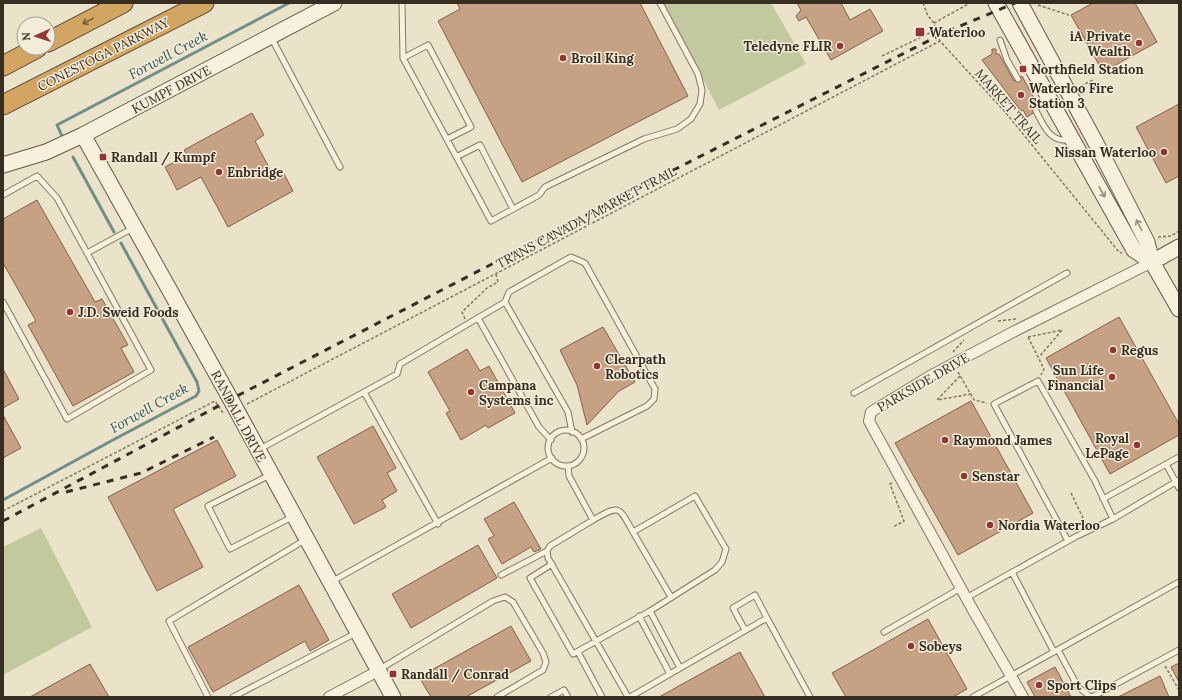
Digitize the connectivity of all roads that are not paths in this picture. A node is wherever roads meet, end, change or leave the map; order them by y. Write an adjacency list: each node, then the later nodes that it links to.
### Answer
1 (123, 3): 11 (highway, one-way to 11)
2 (204, 3): 16 (highway, CONESTOGA PARKWAY)
3 (334, 3): 9 (street, KUMPF DRIVE)
4 (660, 3): 26 (lane)
5 (996, 3): 10 (street)
6 (1020, 3): 8 (street)
7 (405, 4): 13 (lane)
8 (1031, 22): 10 (street); 18 (street)
9 (271, 36): 19 (street, KUMPF DRIVE); 24 (lane)
10 (1006, 36): 15 (lane); 21 (street)
11 (56, 38)
12 (22, 56): 14 (highway)
13 (403, 58): 20 (lane); 20 (lane)
14 (3, 66)
15 (1018, 79)
16 (3, 106)
17 (1036, 111): 21 (lane)
18 (1084, 120): 21 (street); 30 (street, one-way to 18)
19 (83, 135): 23 (street, KUMPF DRIVE); 27 (street, RANDALL DRIVE)
20 (447, 139): 22 (lane)
21 (1072, 139): 30 (street, one-way to 30)
22 (456, 157): 26 (lane); 26 (lane)
23 (3, 165)
24 (340, 167)
25 (3, 195): 29 (lane)
26 (513, 209)
27 (134, 227): 29 (lane); 41 (street, RANDALL DRIVE)
28 (1179, 247): 30 (street, PARKSIDE DRIVE)
29 (87, 253): 32 (lane)
30 (1152, 262): 34 (street); 63 (street, PARKSIDE DRIVE)
31 (1067, 273): 37 (lane)
32 (3, 302)
33 (505, 302): 35 (lane); 38 (lane); 39 (lane)
34 (1179, 309)
35 (478, 318): 36 (lane); 40 (lane)
36 (364, 392): 41 (lane); 53 (lane)
37 (854, 393)
38 (572, 432): 39 (lane); 40 (lane)
39 (581, 439): 45 (lane)
40 (551, 440): 43 (lane)
41 (257, 450): 46 (street, RANDALL DRIVE)
42 (1179, 457): 44 (lane)
43 (552, 458): 45 (lane); 53 (lane)
44 (1166, 464): 47 (lane); 49 (lane)
45 (568, 466): 52 (lane)
46 (270, 474): 50 (street, RANDALL DRIVE); 50 (lane)
47 (1177, 481): 48 (lane); 51 (lane)
48 (1179, 488)
49 (1103, 499): 51 (lane); 56 (lane)
50 (294, 516): 55 (street, RANDALL DRIVE)
51 (1113, 519): 56 (lane)
52 (593, 520): 54 (lane); 57 (lane)
53 (438, 524): 62 (lane)
54 (633, 532): 64 (lane); 64 (lane)
55 (306, 539): 62 (street, RANDALL DRIVE); 79 (lane)
56 (1068, 541): 59 (lane)
57 (547, 551): 58 (lane); 60 (lane)
58 (552, 564): 71 (lane); 74 (lane)
59 (1012, 572): 63 (lane); 73 (lane)
60 (501, 575)
61 (1179, 582): 73 (lane)
62 (330, 583): 69 (street, RANDALL DRIVE)
63 (963, 593): 70 (lane); 78 (street, PARKSIDE DRIVE)
64 (671, 597): 65 (lane)
65 (650, 611): 66 (lane); 75 (lane)
66 (639, 616): 71 (lane); 77 (lane)
67 (767, 618): 68 (lane); 68 (lane); 88 (lane)
68 (745, 630): 75 (lane)
69 (357, 632): 76 (street, RANDALL DRIVE); 80 (lane)
70 (884, 632)
71 (597, 641): 74 (lane); 87 (lane)
72 (1179, 650): 91 (lane)
73 (1056, 651): 78 (lane); 91 (lane)
74 (578, 652): 86 (lane)
75 (680, 668): 77 (lane)
76 (378, 671): 81 (street); 82 (street, RANDALL DRIVE); 83 (lane)
77 (670, 674): 87 (lane)
78 (1011, 676): 89 (lane); 90 (street, PARKSIDE DRIVE)
79 (208, 697)
80 (233, 697)
81 (329, 697)
82 (393, 697)
83 (497, 697)
84 (551, 697): 85 (lane)
85 (568, 697)
86 (602, 697)
87 (629, 697)
88 (810, 697)
89 (974, 697)
90 (1023, 697)
91 (1092, 697)

